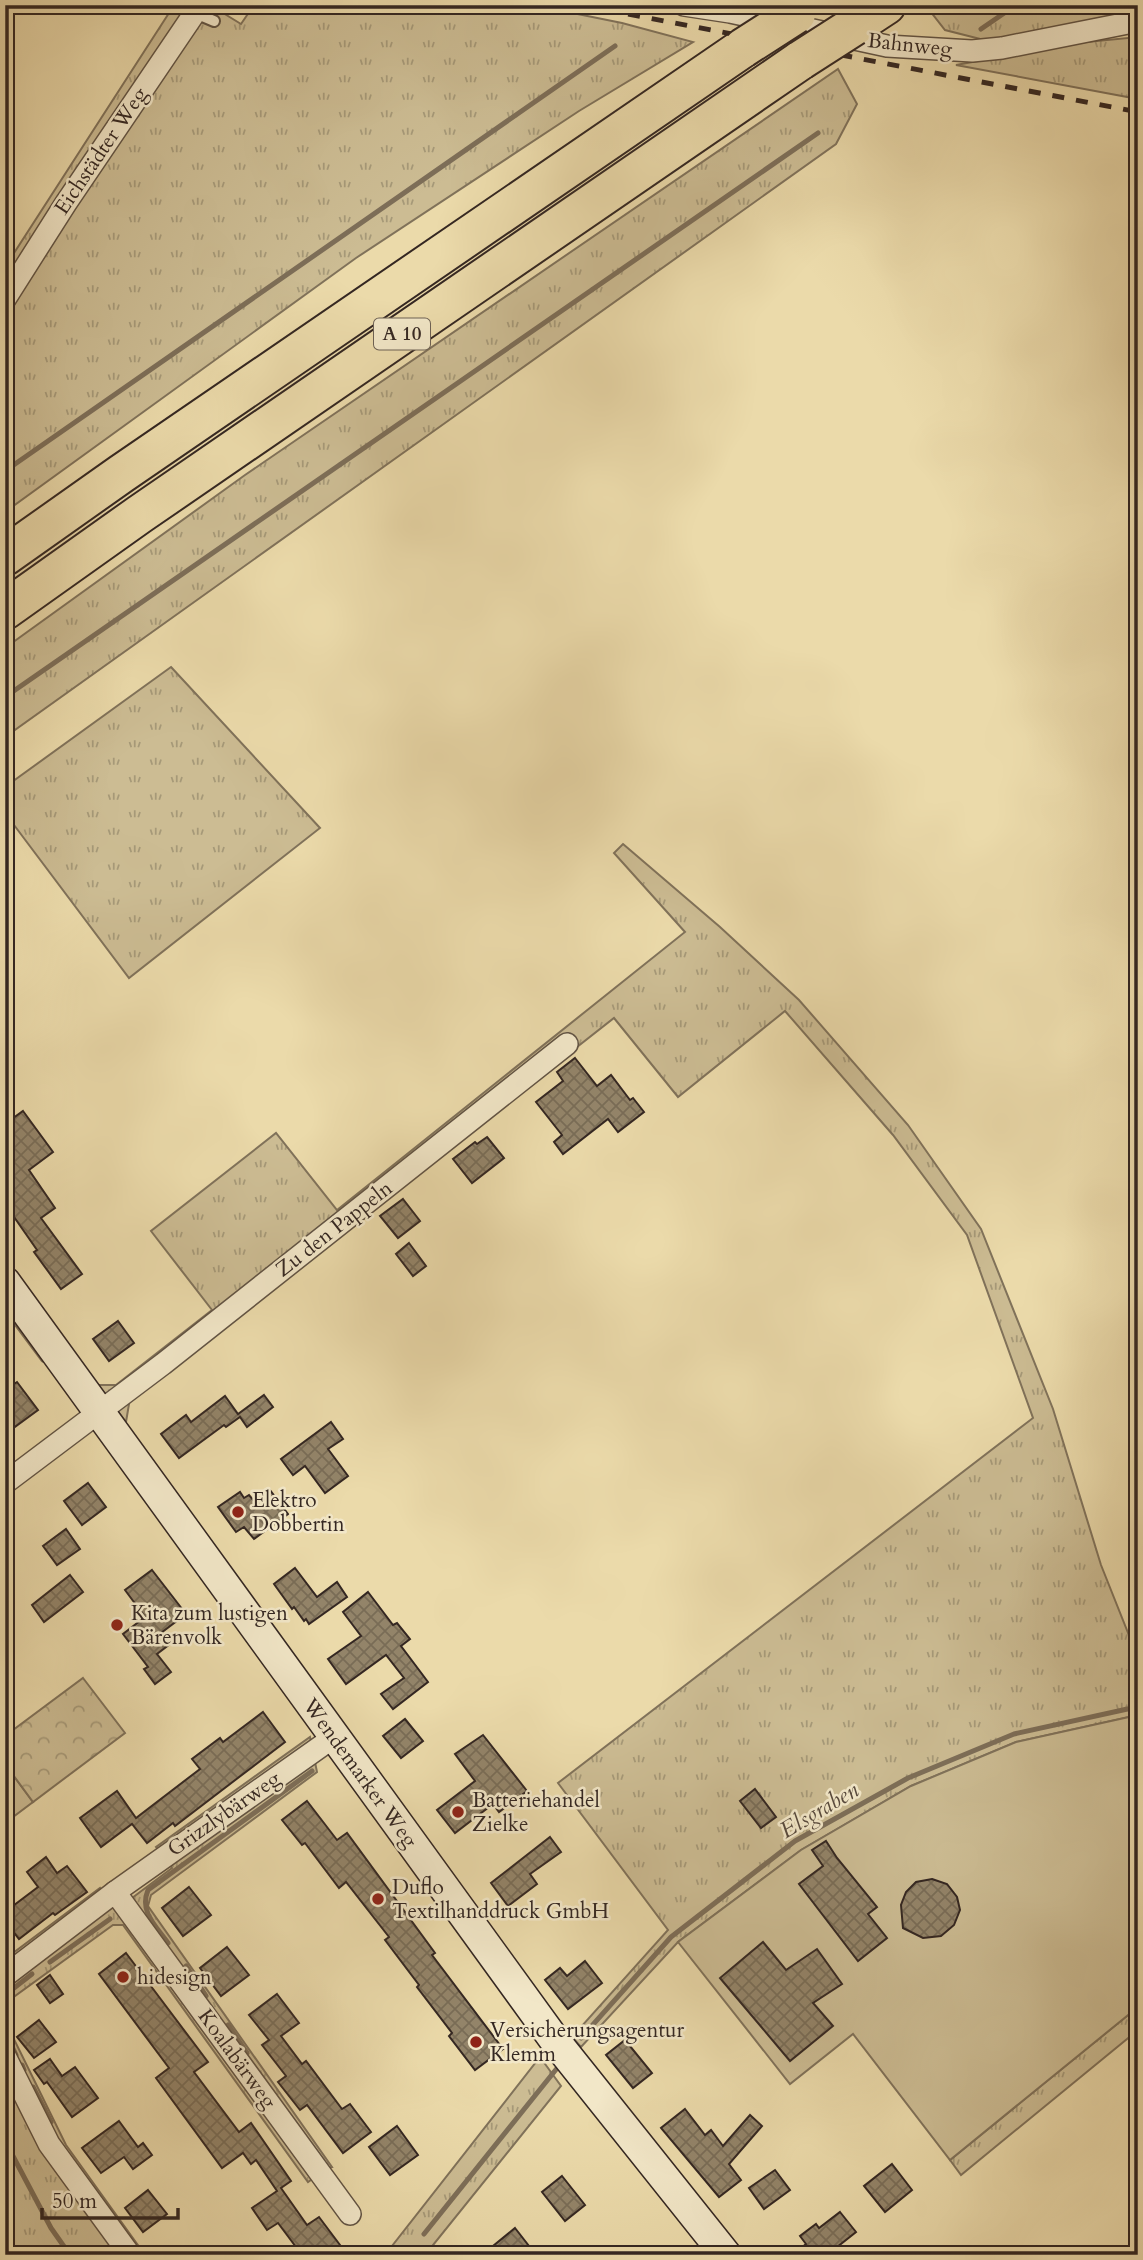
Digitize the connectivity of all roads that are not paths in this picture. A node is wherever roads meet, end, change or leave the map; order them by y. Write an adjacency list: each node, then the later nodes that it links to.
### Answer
1 (684, 5): 5 (street, Bahnweg)
2 (886, 5): 8 (highway, A 10, bridge)
3 (802, 10): 7 (highway, A 10, bridge)
4 (203, 13): 6 (street, Eichstädter Weg)
5 (1138, 22)
6 (5, 299)
7 (5, 556)
8 (5, 610)
9 (567, 1044): 11 (street, Zu den Pappeln)
10 (5, 1282): 11 (street, Wendemarker Weg)
11 (99, 1411): 12 (street, Zu den Pappeln); 13 (street, Wendemarker Weg)
12 (5, 1483)
13 (334, 1737): 14 (street, Grizzlybärweg); 18 (street, Wendemarker Weg)
14 (120, 1898): 15 (street, Grizzlybärweg); 17 (street, Koalabärweg)
15 (5, 1976)
16 (5, 2056): 19 (street)
17 (351, 2214)
18 (713, 2250)
19 (130, 2255)

